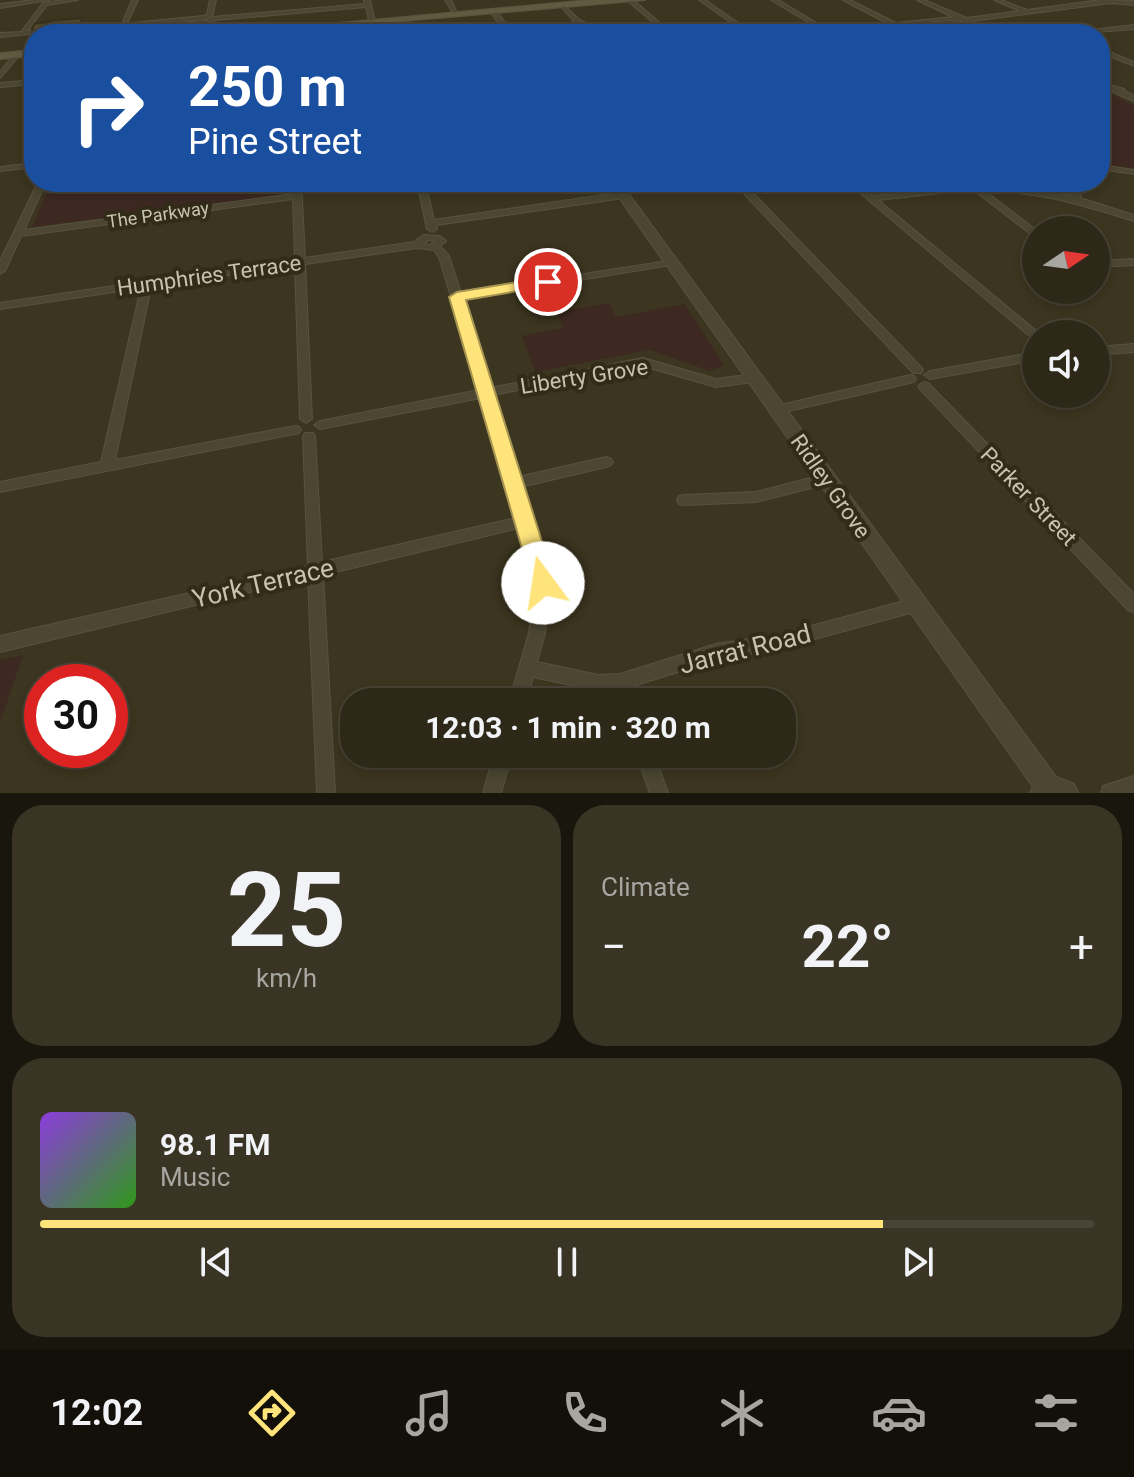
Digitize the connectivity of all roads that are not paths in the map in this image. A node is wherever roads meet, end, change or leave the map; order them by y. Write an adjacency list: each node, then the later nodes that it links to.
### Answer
1 (75, 0): 30 (street)
2 (135, 0): 29 (street)
3 (213, 0): 29 (street)
4 (289, 0): 23 (street)
5 (448, 0): 24 (street)
6 (616, 0): 20 (main road)
7 (630, 0): 8 (main road); 20 (main road); 36 (street)
8 (641, 0)
9 (702, 0): 37 (street)
10 (774, 0): 38 (street)
11 (846, 0): 39 (street)
12 (920, 0): 25 (street)
13 (997, 0): 22 (street)
14 (1099, 0): 16 (street)
15 (44, 1): 19 (street)
16 (1109, 2): 18 (street); 22 (street)
17 (368, 3): 23 (street); 28 (street)
18 (1133, 3)
19 (0, 6)
20 (562, 6): 21 (main road); 26 (street)
21 (493, 12): 24 (main road); 35 (street)
22 (1029, 13): 27 (street)
23 (290, 14): 32 (street); 33 (street)
24 (455, 15): 28 (main road)
25 (959, 19): 27 (street); 40 (street)
26 (576, 20)
27 (969, 20): 41 (street)
28 (372, 22): 34 (main road)
29 (125, 23): 31 (street)
30 (30, 24)
31 (117, 24)
32 (208, 24)
33 (291, 24)
34 (349, 24)
35 (502, 24)
36 (658, 24)
37 (737, 24)
38 (815, 24)
39 (892, 24)
40 (914, 24)
41 (976, 24)
42 (1134, 27): 43 (street)
43 (1110, 30)
44 (24, 31): 45 (street)
45 (22, 34): 46 (street)
46 (0, 35)
47 (18, 53): 48 (main road); 50 (main road); 54 (street)
48 (24, 53)
49 (1110, 54): 52 (street)
50 (0, 55)
51 (1134, 57): 52 (street)
52 (1122, 59): 53 (street)
53 (1134, 64)
54 (0, 76)
55 (24, 83): 56 (street)
56 (0, 85)
57 (1134, 86): 58 (street)
58 (1120, 89): 59 (street); 60 (street)
59 (1110, 90)
60 (1134, 99)
61 (24, 166): 63 (street)
62 (1110, 168): 64 (street)
63 (0, 169)
64 (1134, 172)
65 (37, 192): 82 (street)
66 (298, 192): 76 (street)
67 (424, 192): 80 (street)
68 (603, 192): 80 (street)
69 (621, 192): 85 (street, Ridley Grove)
70 (746, 192): 97 (street, Parker Street)
71 (863, 192): 77 (street)
72 (912, 192): 77 (street)
73 (982, 192): 81 (street)
74 (1039, 192): 78 (street)
75 (1077, 192): 78 (street)
76 (298, 196): 82 (street, The Parkway); 84 (street)
77 (871, 199): 92 (street)
78 (1076, 199): 79 (street)
79 (1134, 218)
80 (433, 223): 83 (street)
81 (1022, 224)
82 (18, 234): 88 (street)
83 (433, 242): 84 (street, Humphries Terrace); 90 (street)
84 (298, 262): 89 (street, Humphries Terrace); 100 (street)
85 (671, 262): 90 (street); 96 (street, Ridley Grove)
86 (1134, 262): 87 (street)
87 (1110, 263)
88 (0, 271)
89 (147, 284): 91 (street, Humphries Terrace); 102 (street)
90 (457, 297): 98 (street)
91 (0, 306)
92 (1022, 324)
93 (1134, 348): 94 (street)
94 (1110, 350)
95 (1022, 359): 97 (street)
96 (753, 378): 98 (street, Liberty Grove); 99 (street, Ridley Grove)
97 (920, 378): 99 (street); 110 (street, Parker Street)
98 (486, 393): 100 (street, Liberty Grove); 104 (street)
99 (776, 410): 103 (street, Ridley Grove)
100 (308, 428): 102 (street, Liberty Grove); 108 (street)
101 (606, 462): 104 (street)
102 (107, 466): 105 (street, Liberty Grove)
103 (826, 479): 106 (street); 109 (street, Ridley Grove)
104 (514, 483): 107 (street)
105 (0, 487)
106 (684, 500)
107 (526, 521): 108 (street, York Terrace); 112 (street)
108 (316, 571): 111 (street, York Terrace); 120 (street)
109 (915, 605): 113 (street, Jarrat Road); 119 (street, Ridley Grove)
110 (1134, 605)
111 (0, 644)
112 (528, 668): 113 (street, Jarrat Road); 114 (street)
113 (620, 682): 115 (street)
114 (522, 688)
115 (622, 688)
116 (499, 768): 121 (street)
117 (650, 768): 122 (street)
118 (1134, 785): 123 (street)
119 (1052, 792)
120 (326, 793)
121 (492, 793)
122 (659, 793)
123 (1110, 793)

